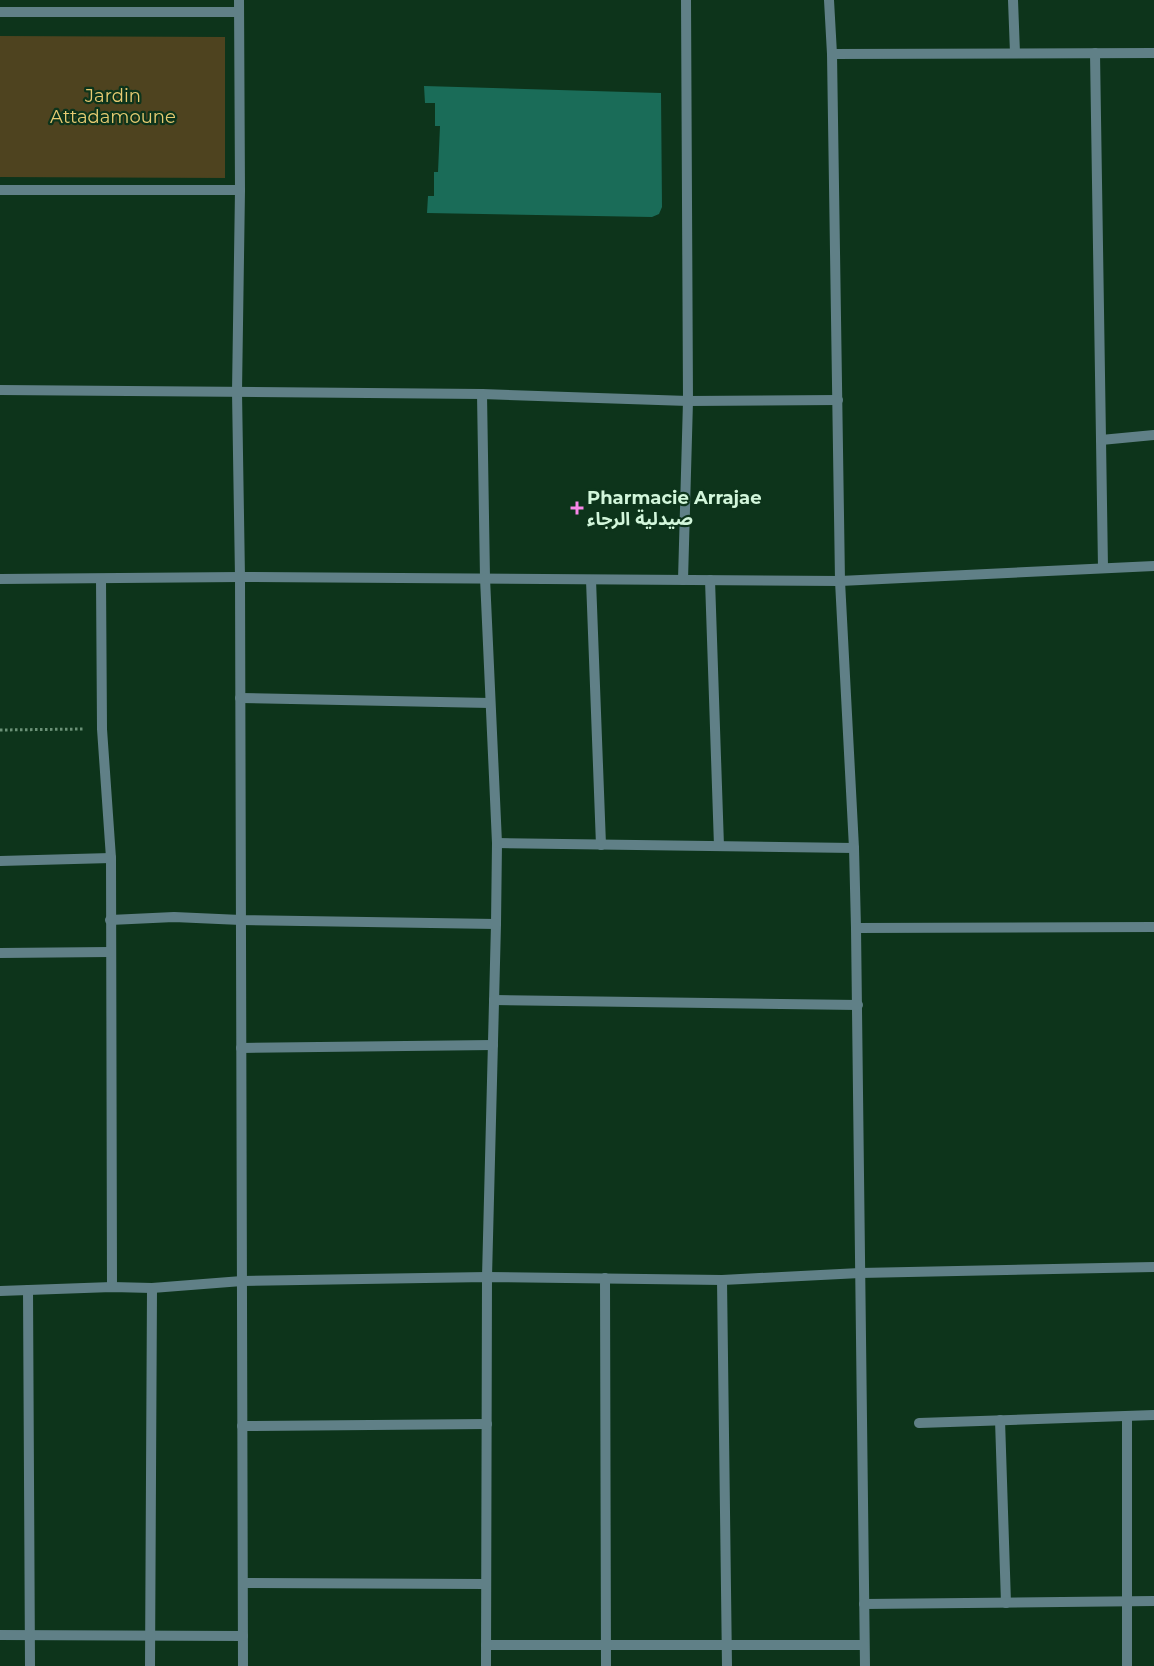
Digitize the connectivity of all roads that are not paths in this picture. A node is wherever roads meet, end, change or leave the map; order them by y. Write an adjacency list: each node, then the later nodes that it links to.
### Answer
1 (238, 0): 6 (street)
2 (686, 0): 17 (street)
3 (829, 0): 10 (street)
4 (1013, 0): 7 (street)
5 (0, 12): 6 (street)
6 (238, 12): 12 (street)
7 (1015, 53): 8 (street); 10 (street)
8 (1095, 53): 9 (street); 19 (street)
9 (1154, 53)
10 (832, 54): 16 (street)
11 (0, 190): 12 (street)
12 (240, 190): 14 (street)
13 (0, 390): 14 (street)
14 (237, 392): 15 (street); 22 (street)
15 (482, 394): 17 (street); 23 (street)
16 (838, 400): 17 (street); 29 (street)
17 (688, 401): 27 (street)
18 (1154, 435): 19 (street)
19 (1101, 440): 21 (street)
20 (1154, 566): 21 (street)
21 (1103, 568): 29 (street)
22 (240, 577): 23 (street); 25 (street); 30 (street)
23 (485, 578): 26 (street); 31 (street)
24 (0, 579): 25 (street)
25 (101, 579): 36 (street)
26 (590, 580): 27 (street); 33 (street)
27 (683, 580): 28 (street)
28 (710, 580): 29 (street); 34 (street)
29 (840, 581): 35 (street)
30 (240, 698): 31 (street); 39 (street)
31 (490, 703): 32 (street)
32 (497, 843): 33 (street); 40 (street)
33 (601, 845): 34 (street)
34 (718, 846): 35 (street)
35 (854, 848): 42 (street)
36 (110, 858): 37 (street); 38 (street)
37 (0, 861)
38 (110, 920): 39 (street); 44 (street)
39 (241, 920): 40 (street); 48 (street)
40 (496, 924): 45 (street)
41 (1154, 927): 42 (street)
42 (856, 928): 46 (street)
43 (0, 952): 44 (street)
44 (110, 952): 55 (street)
45 (494, 1000): 46 (street); 47 (street)
46 (858, 1005): 50 (street)
47 (493, 1046): 48 (street); 51 (street)
48 (241, 1048): 54 (street)
49 (1154, 1267): 50 (street)
50 (860, 1273): 53 (street); 70 (street)
51 (487, 1277): 52 (street); 54 (street); 63 (street)
52 (605, 1278): 53 (street); 78 (street)
53 (722, 1280): 76 (street)
54 (242, 1281): 56 (street); 64 (street)
55 (112, 1287): 56 (street); 57 (street)
56 (152, 1288): 73 (street)
57 (28, 1290): 58 (street); 72 (street)
58 (0, 1291)
59 (1154, 1414): 60 (street)
60 (1127, 1416): 61 (street); 67 (street)
61 (1000, 1420): 62 (street); 69 (street)
62 (919, 1423)
63 (487, 1424): 64 (street); 66 (street)
64 (242, 1426): 65 (street)
65 (243, 1583): 66 (street); 74 (street)
66 (486, 1584): 75 (street)
67 (1126, 1602): 68 (street); 69 (street); 86 (street)
68 (1154, 1602)
69 (1006, 1603): 70 (street)
70 (864, 1604): 77 (street)
71 (0, 1635): 72 (street)
72 (30, 1635): 73 (street); 79 (street)
73 (150, 1636): 74 (street); 80 (street)
74 (243, 1636): 81 (street)
75 (486, 1645): 78 (street); 82 (street)
76 (726, 1645): 77 (street); 78 (street); 84 (street)
77 (864, 1645): 85 (street)
78 (605, 1646): 83 (street)
79 (30, 1666)
80 (150, 1666)
81 (243, 1666)
82 (486, 1666)
83 (606, 1666)
84 (727, 1666)
85 (865, 1666)
86 (1126, 1666)

